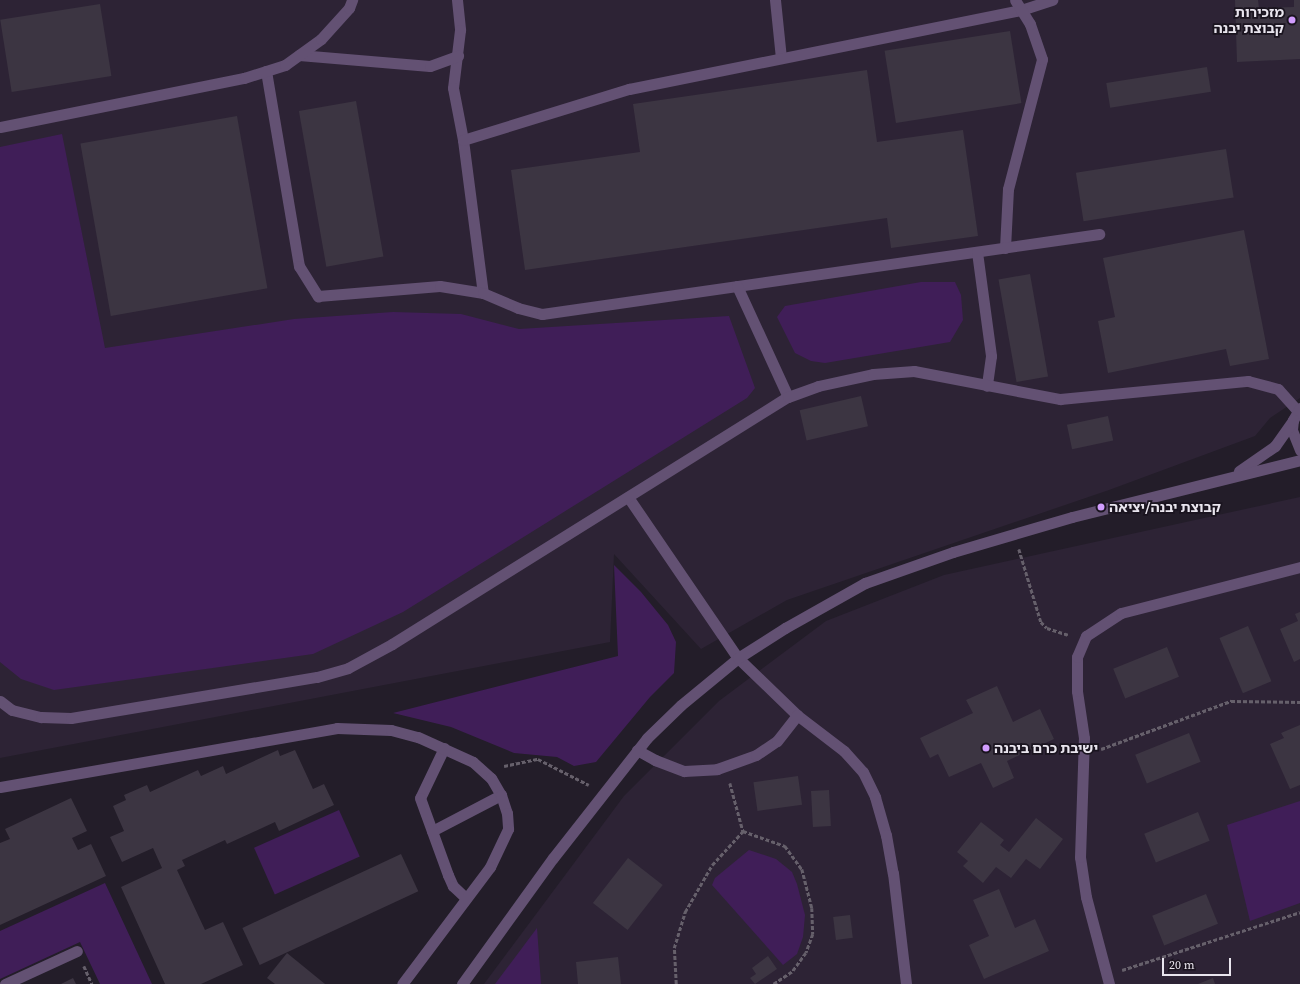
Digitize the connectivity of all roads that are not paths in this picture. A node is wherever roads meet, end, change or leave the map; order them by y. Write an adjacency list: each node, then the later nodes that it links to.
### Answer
1 (352, 0): 7 (street)
2 (457, 0): 8 (street)
3 (775, 0): 9 (street)
4 (1015, 0): 6 (street)
5 (1052, 0): 6 (street)
6 (1021, 10): 9 (street); 14 (street)
7 (299, 55): 8 (street); 10 (street)
8 (458, 56): 12 (street)
9 (781, 58): 12 (street)
10 (266, 71): 11 (street); 17 (street)
11 (0, 128)
12 (463, 140): 17 (street)
13 (1099, 234): 14 (street)
14 (1005, 248): 15 (street)
15 (978, 252): 16 (street); 18 (street)
16 (737, 286): 17 (street); 19 (street)
17 (483, 293)
18 (987, 386): 19 (street); 20 (street)
19 (788, 397): 24 (street)
20 (1297, 412): 21 (street); 23 (street)
21 (1300, 450)
22 (1300, 460): 23 (street)
23 (1223, 480): 26 (street)
24 (628, 497): 26 (street); 27 (street)
25 (1300, 567): 36 (street)
26 (738, 658): 28 (street); 30 (street)
27 (0, 701)
28 (797, 715): 30 (street); 40 (street)
29 (444, 748): 31 (street); 32 (street); 33 (street)
30 (637, 750): 39 (street)
31 (0, 787)
32 (501, 795): 33 (street); 34 (street)
33 (432, 831): 34 (street)
34 (465, 897): 38 (street)
35 (77, 951): 37 (street)
36 (1108, 980)
37 (5, 984)
38 (402, 984)
39 (462, 984)
40 (906, 984)

